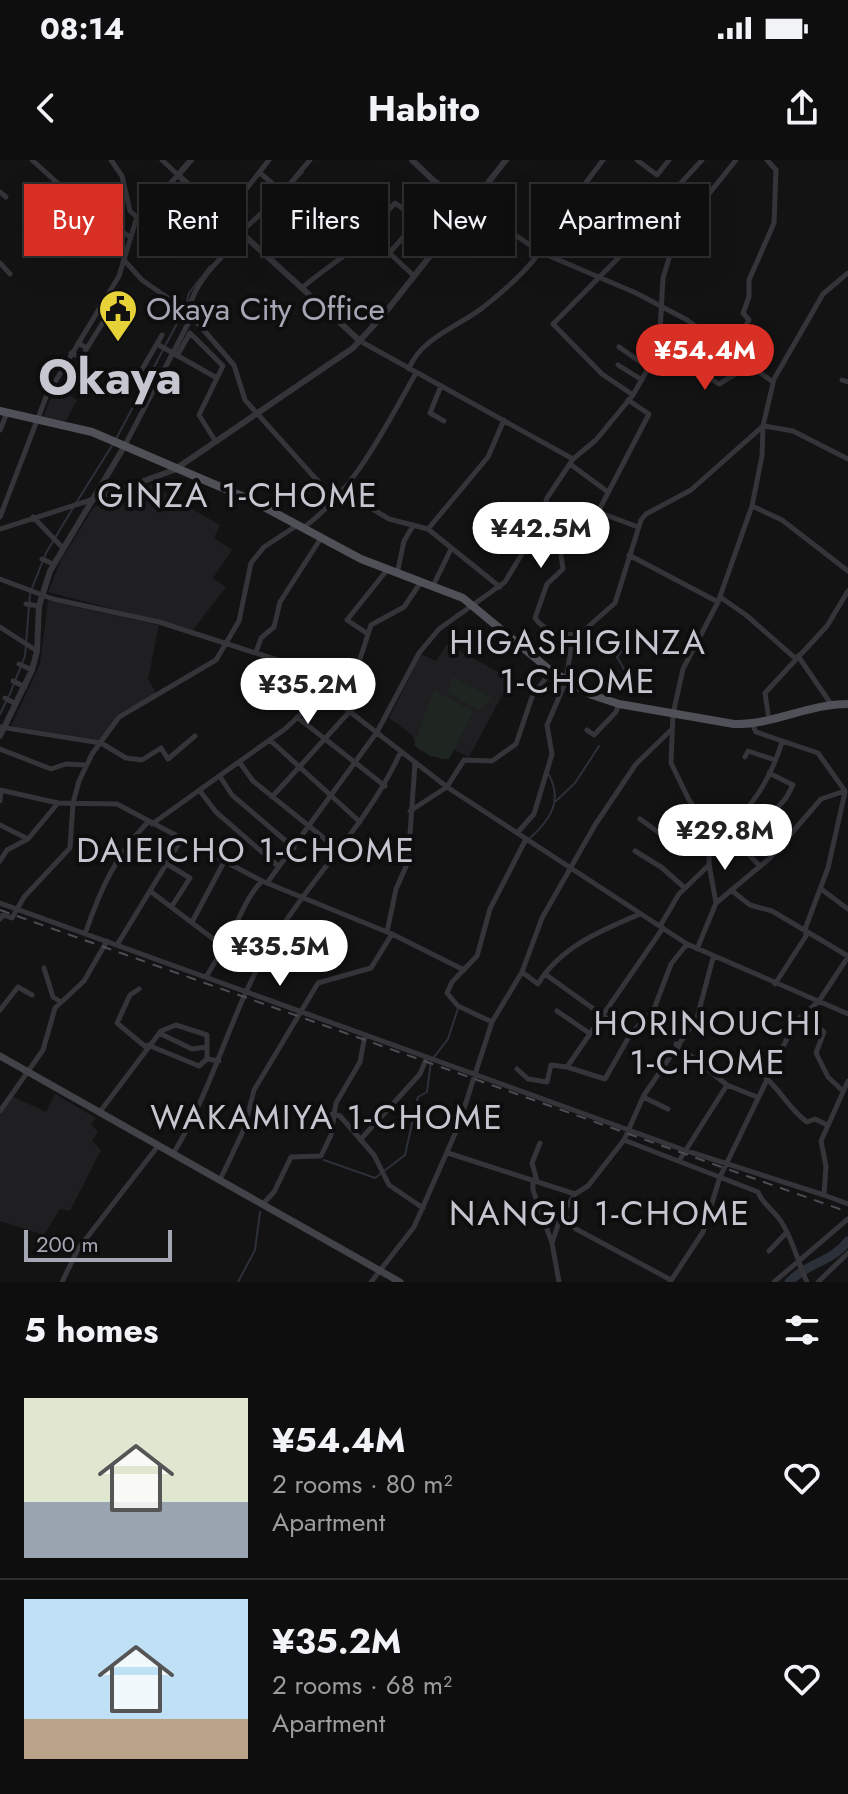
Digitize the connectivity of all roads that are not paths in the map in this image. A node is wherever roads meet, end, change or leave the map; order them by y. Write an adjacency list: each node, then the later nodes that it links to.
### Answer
1 (32, 160): 34 (street)
2 (111, 160): 30 (street)
3 (162, 160): 16 (street)
4 (191, 160): 16 (street)
5 (269, 160): 15 (street)
6 (310, 160): 20 (street)
7 (506, 160): 22 (street)
8 (603, 160): 23 (street)
9 (669, 160): 14 (street)
10 (702, 160): 46 (street)
11 (736, 160): 49 (street)
12 (767, 160): 57 (street)
13 (415, 161): 21 (street)
14 (639, 161)
15 (261, 174): 19 (street); 25 (street)
16 (178, 175): 17 (street); 18 (street)
17 (170, 184)
18 (188, 184)
19 (273, 184)
20 (290, 184)
21 (439, 184)
22 (486, 184)
23 (586, 184)
24 (0, 192): 26 (street)
25 (246, 192)
26 (6, 197)
27 (388, 211): 35 (street)
28 (262, 214): 32 (street)
29 (139, 217): 30 (street)
30 (136, 220): 31 (street); 34 (street)
31 (139, 223)
32 (246, 230)
33 (246, 236): 47 (street)
34 (130, 237): 41 (street)
35 (390, 252): 45 (street)
36 (222, 256): 50 (street)
37 (345, 256): 47 (street)
38 (430, 256): 45 (street)
39 (535, 256): 64 (street)
40 (549, 256): 46 (street)
41 (124, 260): 50 (street); 53 (street)
42 (0, 263): 44 (street)
43 (848, 273): 69 (street)
44 (10, 274)
45 (414, 276): 52 (street)
46 (597, 279): 49 (street); 72 (street)
47 (302, 288): 52 (street)
48 (127, 305): 55 (street)
49 (662, 307): 57 (street); 59 (street)
50 (190, 315): 56 (street); 74 (street)
51 (162, 335): 56 (street)
52 (360, 341): 64 (street); 74 (street)
53 (78, 343): 55 (street); 58 (street)
54 (619, 347): 63 (street)
55 (87, 348): 60 (street)
56 (167, 350): 66 (street); 66 (street); 71 (street); 71 (street)
57 (730, 351): 62 (street)
58 (71, 353): 60 (street); 76 (street)
59 (658, 353): 62 (street); 63 (street)
60 (82, 358): 67 (street)
61 (618, 365): 68 (street)
62 (750, 365): 69 (street)
63 (649, 368): 68 (street)
64 (409, 369): 65 (street)
65 (416, 373): 70 (street); 85 (street)
66 (217, 378): 80 (street)
67 (68, 380)
68 (642, 380): 72 (street)
69 (773, 382): 78 (street)
70 (441, 386): 75 (street); 77 (street)
71 (145, 392): 81 (street)
72 (630, 398): 83 (street); 86 (street)
73 (4, 412): 76 (main road); 79 (street)
74 (257, 414): 80 (street); 87 (street)
75 (504, 420): 83 (street); 97 (street)
76 (35, 421): 81 (main road); 91 (street)
77 (444, 421)
78 (763, 426): 82 (street); 89 (street); 95 (street)
79 (0, 430)
80 (216, 442): 84 (street)
81 (117, 444): 84 (main road); 88 (street)
82 (848, 459)
83 (571, 462): 86 (street); 108 (street)
84 (174, 470): 88 (street); 93 (main road)
85 (341, 490): 87 (street); 94 (street)
86 (608, 492): 90 (street)
87 (333, 498): 93 (street)
88 (91, 500): 92 (street); 99 (street)
89 (752, 506): 103 (street); 111 (street)
90 (598, 512): 95 (street); 115 (street)
91 (0, 517)
92 (33, 517): 96 (street); 99 (street)
93 (300, 526): 98 (main road); 116 (street)
94 (413, 526): 97 (street); 104 (street)
95 (639, 527): 101 (street)
96 (0, 529)
97 (428, 529): 100 (street)
98 (321, 538): 102 (main road); 118 (street)
99 (57, 543): 109 (street)
100 (451, 549): 107 (street); 108 (street)
101 (629, 555): 111 (street); 115 (street)
102 (387, 570): 104 (main road); 114 (street)
103 (848, 571)
104 (397, 574): 106 (main road)
105 (0, 579): 109 (street)
106 (421, 582): 107 (main road); 114 (street)
107 (433, 586): 112 (main road)
108 (500, 587): 112 (street)
109 (35, 591): 116 (street); 117 (street)
110 (848, 591): 119 (street)
111 (719, 599): 119 (street); 127 (street)
112 (474, 606): 120 (main road); 134 (street)
113 (0, 627): 117 (street)
114 (368, 634): 122 (street)
115 (576, 635): 121 (street)
116 (229, 644): 118 (street); 140 (street)
117 (31, 648): 131 (street)
118 (256, 652): 122 (street)
119 (797, 657): 125 (street); 129 (street)
120 (551, 671): 121 (main road); 153 (street)
121 (566, 681): 123 (main road); 171 (street)
122 (325, 689): 126 (street); 128 (street)
123 (619, 704): 127 (main road); 133 (street)
124 (848, 704): 125 (main road)
125 (831, 705): 129 (main road)
126 (351, 710): 134 (street); 137 (street)
127 (673, 714): 130 (main road); 132 (street)
128 (297, 717): 137 (street); 138 (street)
129 (770, 721): 130 (main road)
130 (752, 724): 139 (street)
131 (2, 727): 135 (street); 140 (street)
132 (672, 729): 163 (street); 185 (street)
133 (587, 730)
134 (377, 732): 142 (street); 147 (street)
135 (0, 736)
136 (195, 736): 140 (street)
137 (325, 739): 147 (street); 149 (street)
138 (271, 741): 146 (street); 149 (street)
139 (782, 742): 144 (street); 155 (street)
140 (101, 743): 148 (street)
141 (0, 749): 148 (street)
142 (401, 751): 145 (street); 152 (street)
143 (745, 757): 144 (street)
144 (775, 760): 150 (street)
145 (415, 762): 153 (street); 162 (street)
146 (240, 763): 151 (street); 157 (street)
147 (356, 763): 152 (street); 158 (street)
148 (87, 765): 161 (street)
149 (300, 767): 157 (street); 158 (street)
150 (769, 773): 176 (street); 176 (street)
151 (221, 778): 156 (street); 175 (street)
152 (385, 786): 168 (street)
153 (447, 787): 162 (street); 171 (street)
154 (1, 790): 159 (street); 160 (street)
155 (846, 790): 164 (street); 184 (street)
156 (200, 791): 167 (street); 183 (street)
157 (272, 797): 170 (street)
158 (332, 797): 168 (street); 170 (street)
159 (0, 801)
160 (58, 803): 161 (street); 172 (street)
161 (73, 803): 167 (street); 195 (street)
162 (410, 811): 202 (street)
163 (701, 816): 165 (street); 182 (street)
164 (841, 817): 166 (street); 188 (street)
165 (640, 819)
166 (848, 819)
167 (151, 822): 174 (street); 203 (street)
168 (360, 822): 177 (street)
169 (0, 825): 172 (street)
170 (309, 829): 175 (street); 177 (street)
171 (517, 833): 173 (street)
172 (28, 839): 179 (street)
173 (526, 839): 185 (street); 212 (street)
174 (181, 840): 180 (street); 181 (street)
175 (294, 848): 183 (street)
176 (742, 848): 184 (street)
177 (340, 851): 191 (street)
178 (635, 851): 187 (street)
179 (0, 861)
180 (224, 862): 186 (street); 199 (street)
181 (167, 864): 190 (street); 194 (street)
182 (709, 864): 187 (street); 193 (street)
183 (277, 865): 186 (street)
184 (760, 866): 189 (street)
185 (570, 868): 197 (street); 213 (street)
186 (265, 882): 191 (street); 207 (street)
187 (685, 888): 200 (street)
188 (821, 889): 196 (street); 201 (street)
189 (731, 890): 193 (street); 201 (street)
190 (150, 891): 194 (street); 206 (street)
191 (301, 897): 202 (street); 218 (street)
192 (0, 903): 195 (street)
193 (716, 903): 208 (street)
194 (172, 906): 199 (street)
195 (16, 909): 198 (street); 203 (street)
196 (848, 909)
197 (640, 914): 200 (street); 214 (street)
198 (0, 919)
199 (192, 922): 207 (street)
200 (661, 927): 205 (street); 227 (street)
201 (805, 929): 209 (street); 216 (street)
202 (390, 933): 212 (street); 224 (street)
203 (85, 934): 204 (street)
204 (107, 941): 206 (street); 220 (street)
205 (687, 944): 208 (street); 232 (street)
206 (117, 945): 215 (street)
207 (224, 947): 215 (street)
208 (697, 949): 210 (street)
209 (848, 956): 221 (street)
210 (713, 958): 216 (street); 233 (street)
211 (44, 968): 220 (street)
212 (464, 970): 228 (street)
213 (522, 972): 214 (street); 228 (street)
214 (545, 974): 227 (street)
215 (206, 977): 218 (street)
216 (775, 984): 221 (street)
217 (139, 989): 234 (street)
218 (247, 992): 224 (street); 239 (street)
219 (32, 995): 222 (street)
220 (61, 1002): 242 (street)
221 (816, 1003): 225 (street); 226 (street)
222 (0, 1010)
223 (557, 1011): 230 (street)
224 (304, 1012): 231 (street); 266 (street)
225 (804, 1013): 244 (street); 247 (street)
226 (848, 1014)
227 (602, 1016): 230 (street); 232 (street)
228 (492, 1022): 243 (street)
229 (159, 1033): 234 (street); 235 (street); 235 (street)
230 (589, 1034): 240 (street)
231 (365, 1035): 237 (street); 253 (street)
232 (630, 1035): 240 (street)
233 (676, 1044): 246 (street); 248 (street)
234 (147, 1047): 238 (street); 252 (street)
235 (207, 1047): 238 (street)
236 (0, 1056): 242 (main road)
237 (427, 1057): 243 (street); 256 (street)
238 (207, 1059): 239 (street)
239 (219, 1061): 262 (street)
240 (567, 1067): 241 (street)
241 (517, 1069)
242 (25, 1070): 251 (street); 252 (main road)
243 (475, 1075): 255 (street); 261 (street)
244 (766, 1078): 249 (street); 254 (street)
245 (848, 1081): 247 (street)
246 (727, 1085): 249 (street); 260 (street)
247 (842, 1090): 254 (street)
248 (643, 1097): 250 (street); 255 (street)
249 (757, 1097): 264 (street)
250 (668, 1109)
251 (0, 1111)
252 (99, 1113): 259 (main road)
253 (332, 1114): 256 (street); 270 (street)
254 (825, 1124): 269 (street)
255 (629, 1130): 257 (street); 260 (street)
256 (360, 1140): 272 (street)
257 (624, 1140): 263 (street); 268 (street)
258 (540, 1143): 267 (street)
259 (158, 1146): 262 (main road); 283 (street)
260 (684, 1150): 263 (street); 264 (street)
261 (448, 1153): 267 (street); 272 (street)
262 (173, 1154): 266 (main road)
263 (679, 1161): 265 (street)
264 (728, 1162): 265 (street); 269 (street)
265 (720, 1177): 276 (street); 282 (street)
266 (220, 1180): 270 (main road)
267 (535, 1181): 268 (street); 273 (street)
268 (575, 1194): 274 (street)
269 (824, 1195): 271 (street)
270 (263, 1204): 281 (main road)
271 (848, 1204)
272 (423, 1208): 281 (street)
273 (543, 1214): 274 (street); 277 (street)
274 (563, 1214): 277 (street); 282 (street)
275 (848, 1219): 280 (street)
276 (787, 1232): 278 (street); 280 (street)
277 (552, 1243): 286 (street)
278 (769, 1251)
279 (848, 1253): 289 (street)
280 (798, 1263): 287 (street); 288 (street)
281 (379, 1270): 284 (street); 285 (main road)
282 (670, 1281)
283 (62, 1282)
284 (371, 1282)
285 (400, 1282)
286 (559, 1282)
287 (774, 1282)
288 (807, 1282)
289 (818, 1282)

